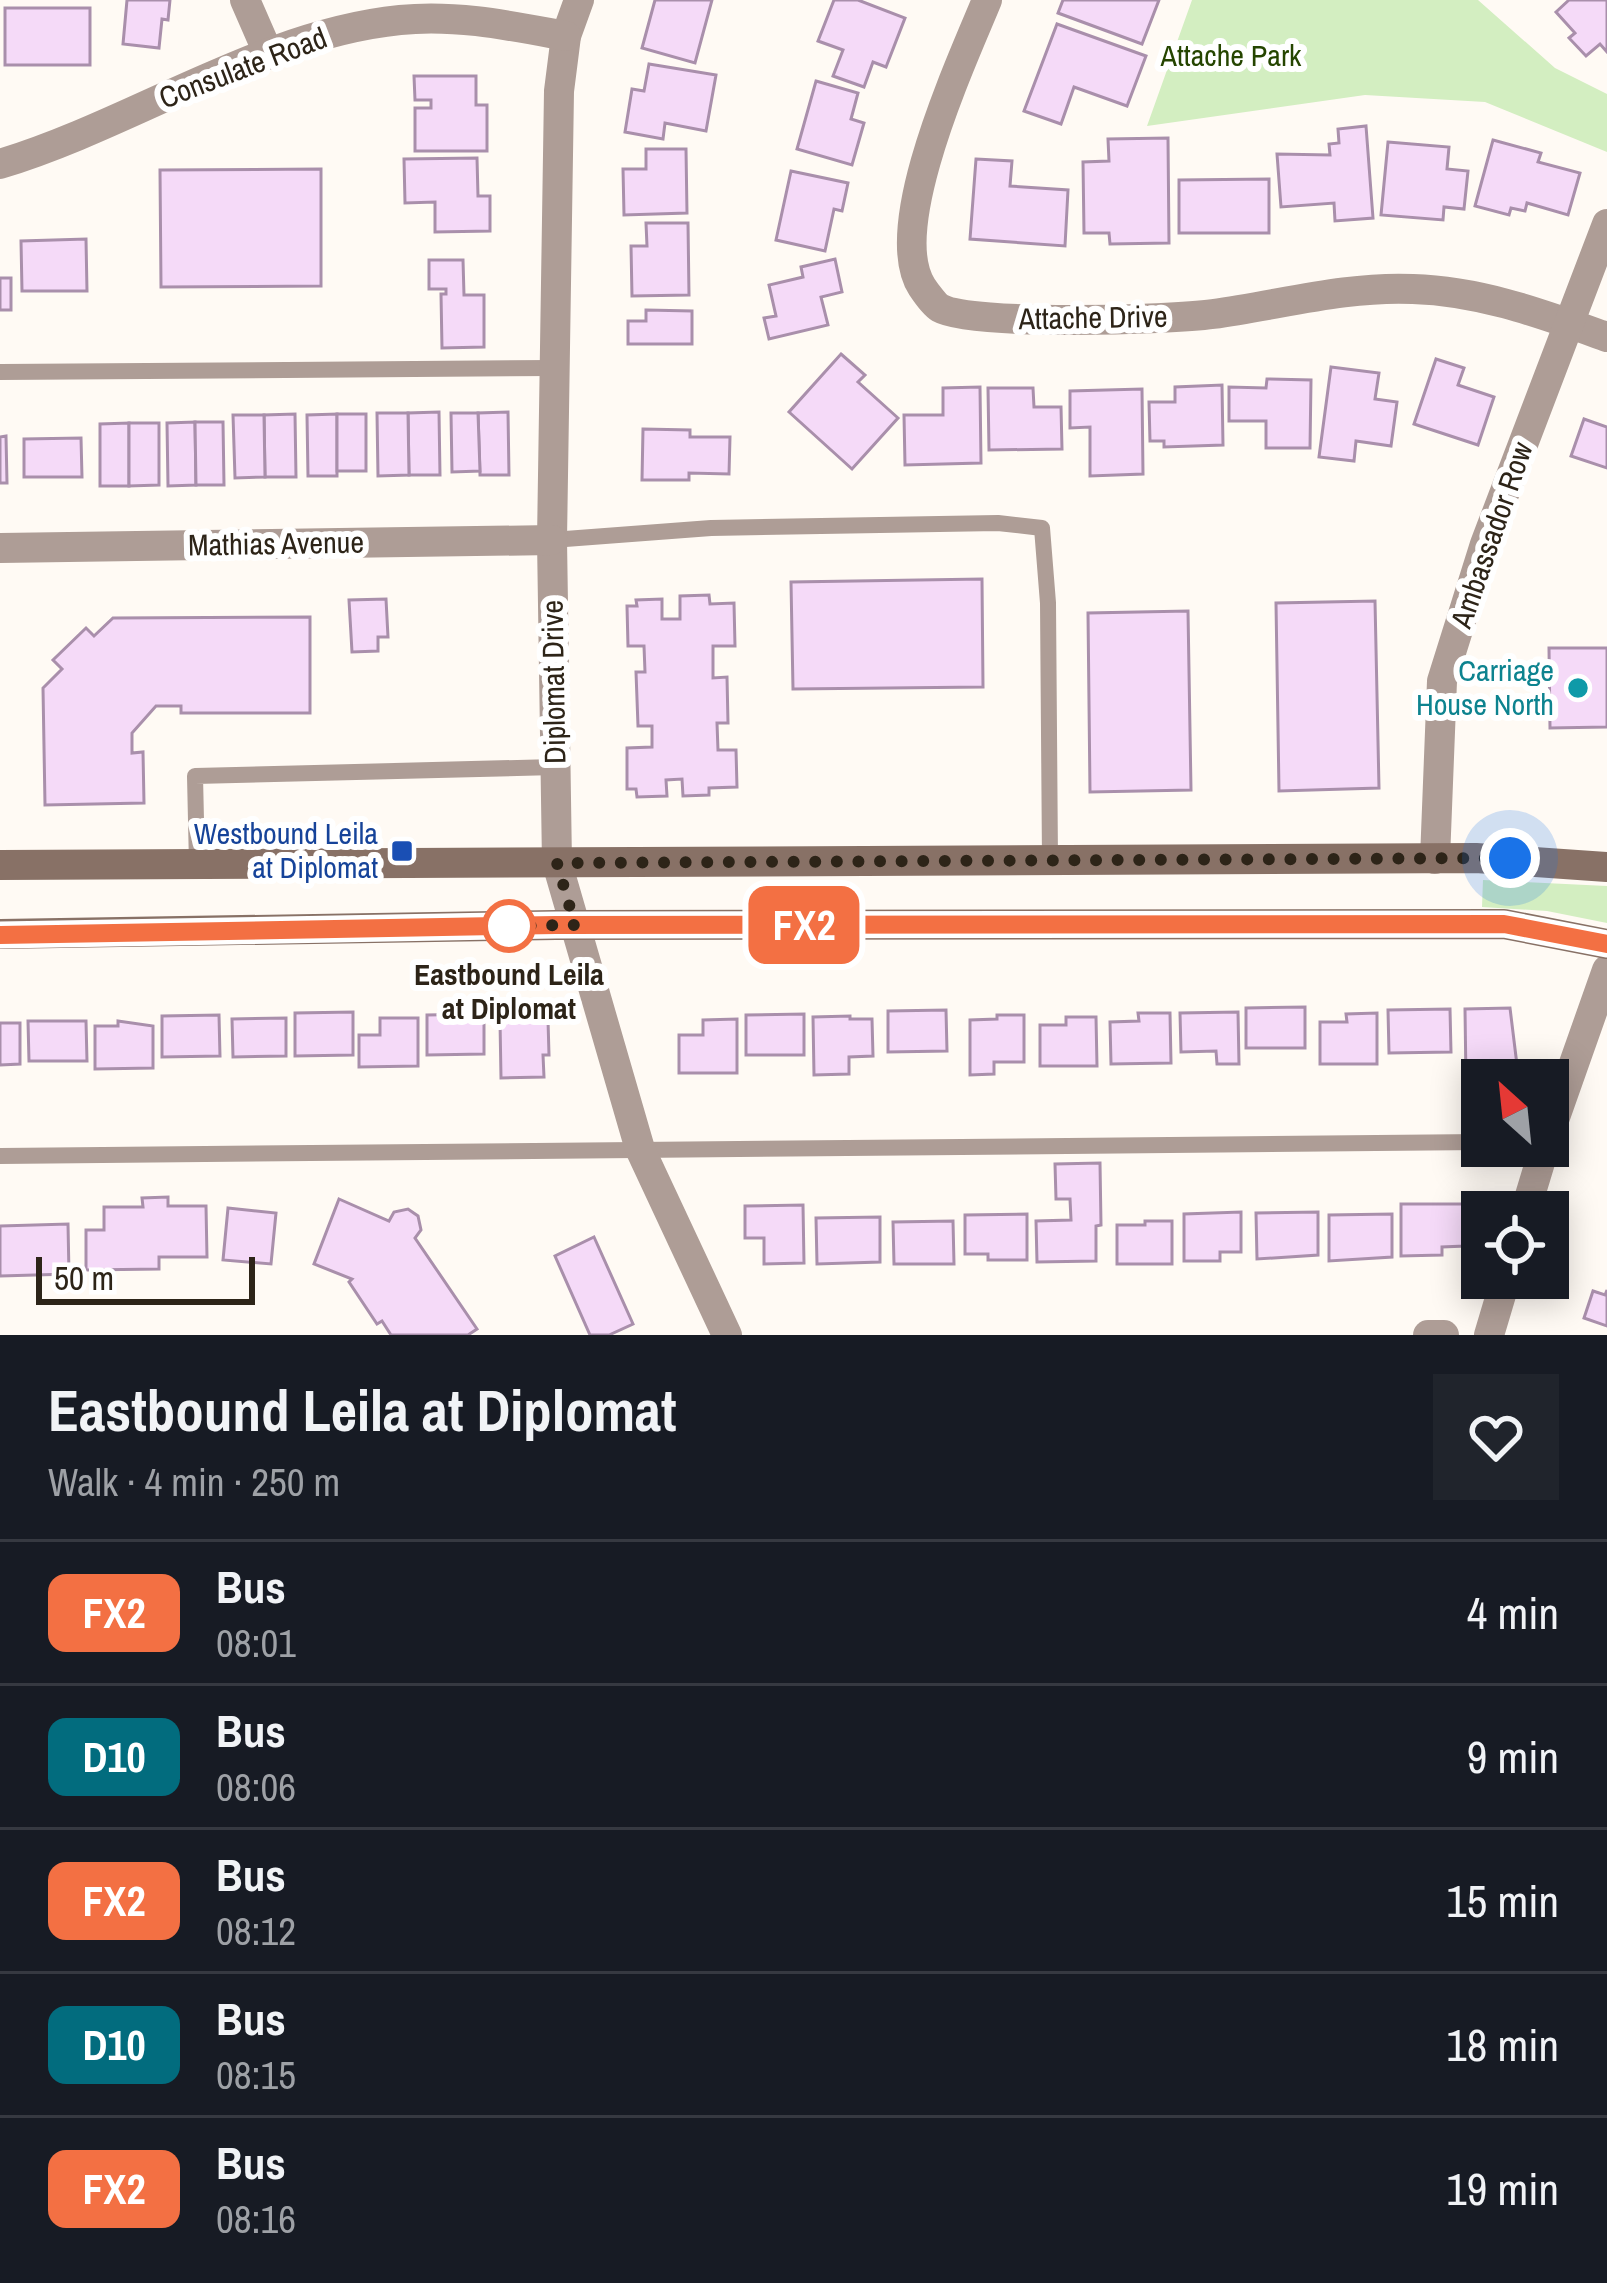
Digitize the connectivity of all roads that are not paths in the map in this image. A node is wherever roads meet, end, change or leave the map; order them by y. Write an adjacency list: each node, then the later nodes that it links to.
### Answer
1 (245, 0): 5 (street)
2 (578, 0): 4 (street, Diplomat Drive)
3 (987, 0): 8 (street, Attache Drive)
4 (566, 36): 5 (street, Consulate Road); 10 (street, Diplomat Drive)
5 (268, 56): 6 (street, Consulate Road)
6 (0, 164)
7 (1607, 224): 8 (street, Ambassador Row)
8 (1569, 324): 9 (street, Attache Drive); 15 (street, Ambassador Row)
9 (1607, 337)
10 (554, 368): 11 (lane); 12 (street, Diplomat Drive)
11 (0, 372)
12 (552, 539): 13 (street, Mathias Avenue); 14 (street, Diplomat Drive); 16 (lane)
13 (0, 548)
14 (555, 766): 17 (street, Diplomat Drive); 19 (lane)
15 (1435, 859): 16 (main road); 20 (main road)
16 (1050, 861): 17 (main road)
17 (557, 863): 19 (main road); 21 (street, Diplomat Drive)
18 (0, 865): 19 (main road)
19 (196, 865)
20 (1607, 867)
21 (575, 925): 22 (main road); 23 (main road); 27 (street, Diplomat Drive)
22 (0, 934)
23 (1607, 944)
24 (1607, 970): 25 (street)
25 (1569, 1078)
26 (1461, 1142): 27 (lane)
27 (640, 1149): 28 (lane); 30 (street, Diplomat Drive)
28 (0, 1156)
29 (1500, 1299): 33 (street)
30 (727, 1335)
31 (1428, 1335): 32 (street)
32 (1444, 1335)
33 (1489, 1335)

